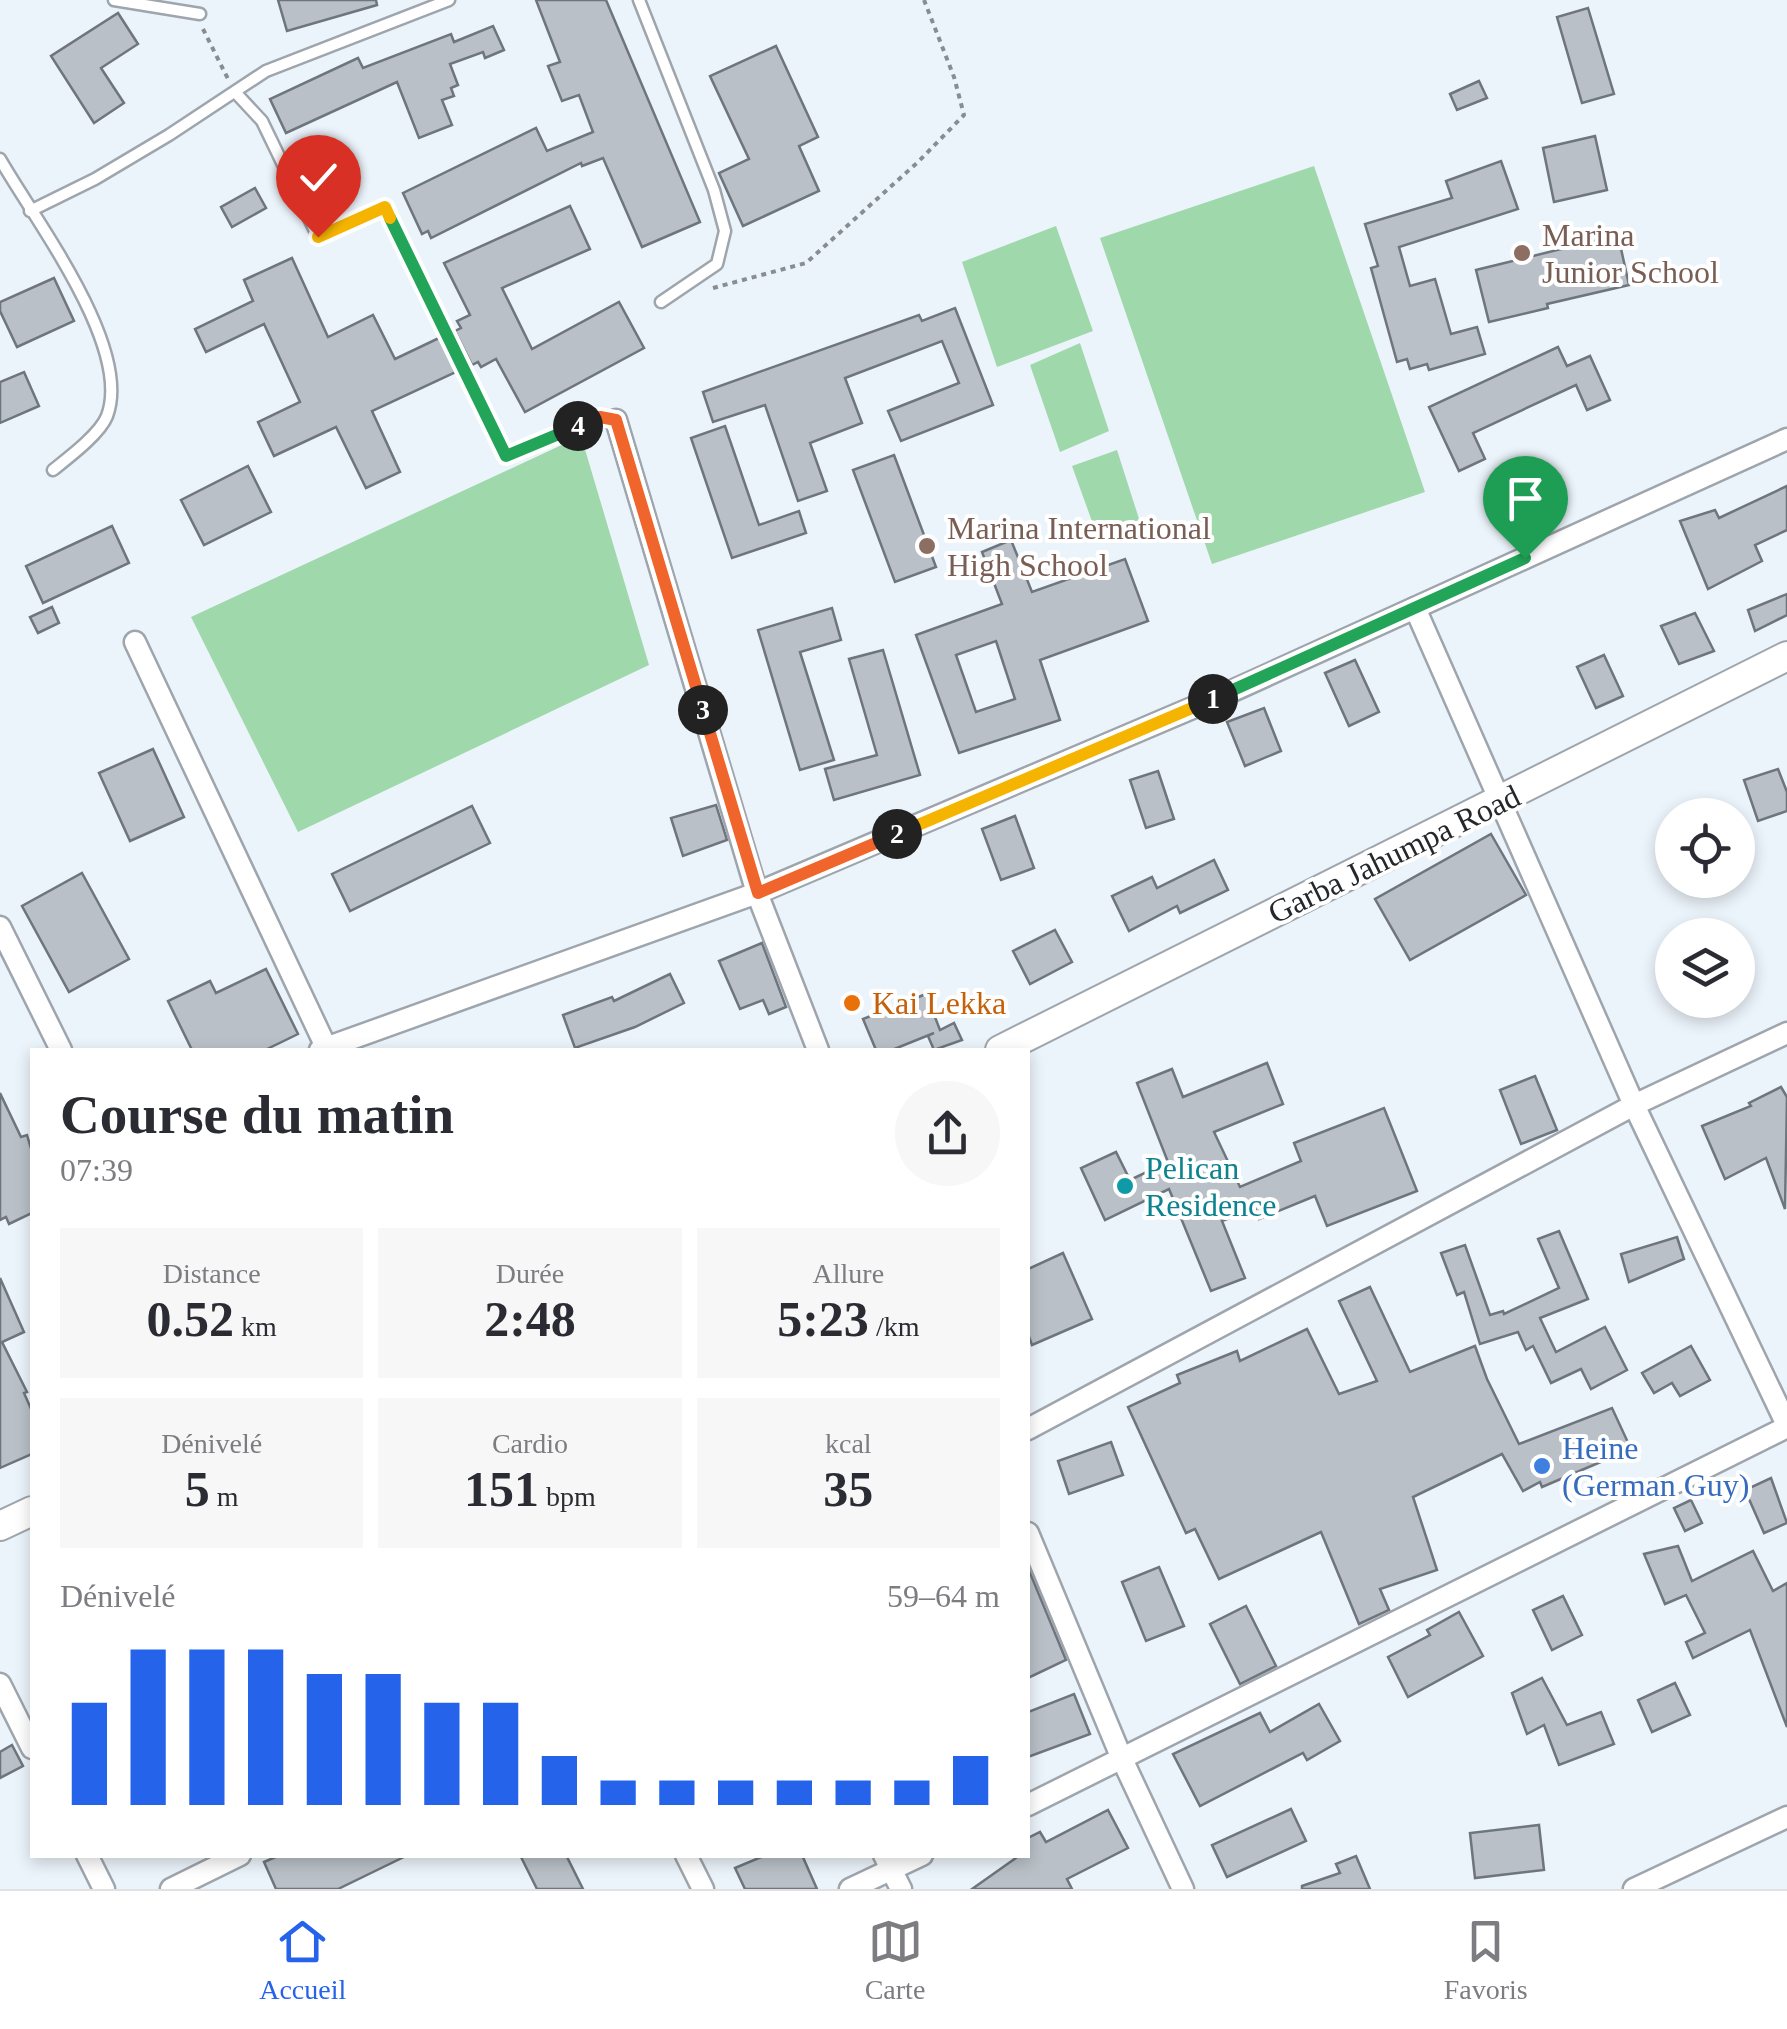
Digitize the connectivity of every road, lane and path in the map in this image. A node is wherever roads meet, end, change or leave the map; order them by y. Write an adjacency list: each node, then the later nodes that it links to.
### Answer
1 (114, 0): 5 (lane)
2 (449, 0): 6 (lane)
3 (639, 0): 10 (lane)
4 (924, 0): 9 (path)
5 (200, 14): 6 (path)
6 (234, 92): 8 (lane); 11 (lane)
7 (0, 160): 8 (lane)
8 (30, 211): 13 (lane)
9 (711, 289)
10 (661, 302)
11 (616, 420): 18 (street)
12 (1787, 438): 14 (street)
13 (53, 470)
14 (1415, 608): 17 (street); 18 (street)
15 (135, 642): 22 (street)
16 (1787, 656): 17 (street, Garba Jahumpa Road)
17 (1500, 801): 25 (street, Garba Jahumpa Road); 26 (street)
18 (758, 893): 23 (street); 24 (street)
19 (0, 927): 21 (street)
20 (1787, 1033): 26 (street)
21 (60, 1048)
22 (323, 1048)
23 (326, 1048)
24 (817, 1048)
25 (1004, 1048)
26 (1634, 1105): 27 (street); 28 (street)
27 (1787, 1426): 34 (street)
28 (1030, 1428)
29 (30, 1512): 30 (street)
30 (0, 1526)
31 (1030, 1538): 34 (street)
32 (0, 1684): 33 (street)
33 (30, 1744)
34 (1122, 1760): 35 (street); 46 (street)
35 (1030, 1804)
36 (1787, 1817): 47 (street)
37 (88, 1858): 42 (street)
38 (234, 1858): 43 (street)
39 (688, 1858): 44 (street)
40 (916, 1858): 41 (street)
41 (892, 1871): 45 (street)
42 (104, 1889)
43 (171, 1889)
44 (703, 1889)
45 (850, 1889)
46 (1183, 1889)
47 (1634, 1889)

